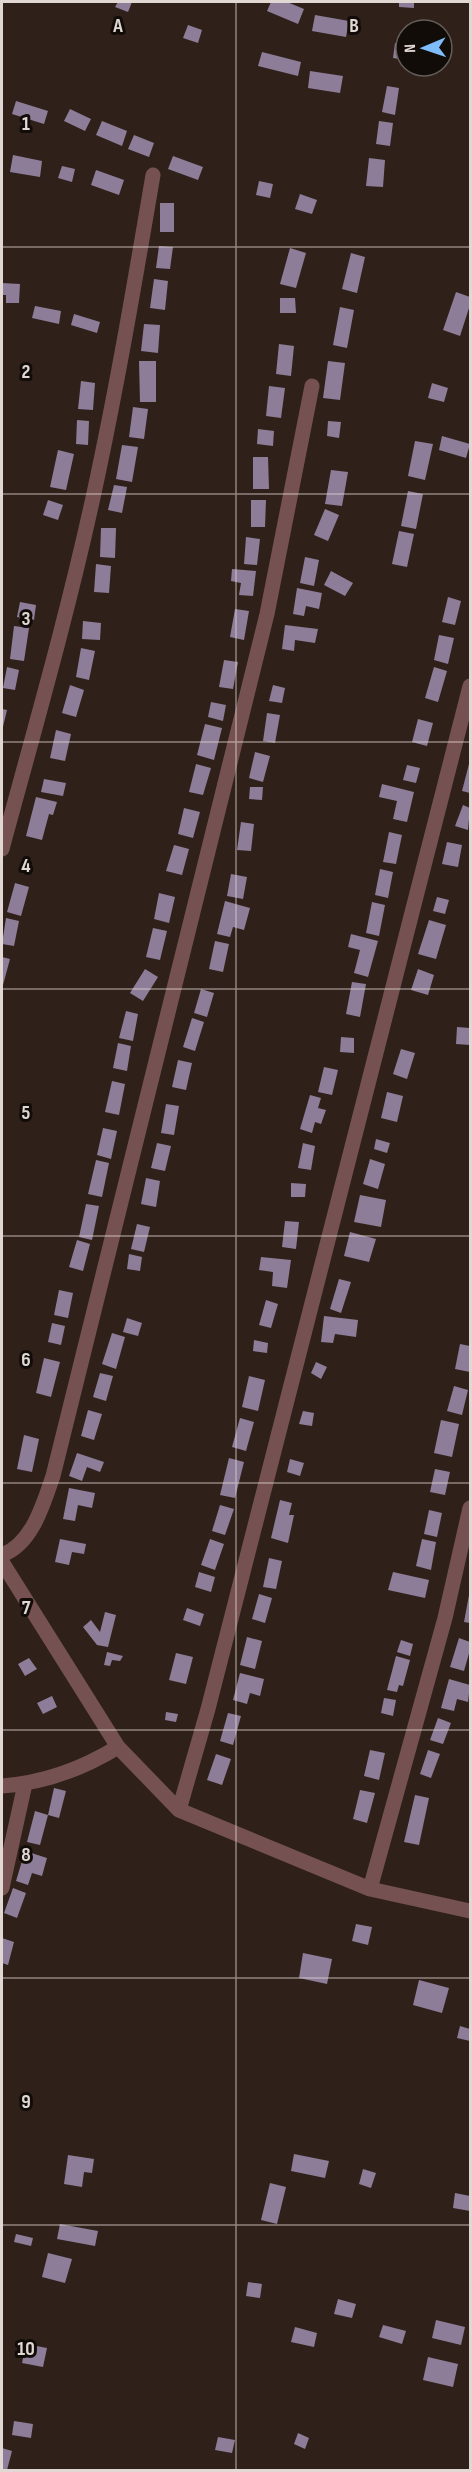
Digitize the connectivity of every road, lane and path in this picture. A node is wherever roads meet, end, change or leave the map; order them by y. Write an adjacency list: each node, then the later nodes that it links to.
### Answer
1 (153, 175): 4 (street)
2 (312, 386): 6 (street)
3 (471, 686): 11 (street)
4 (2, 849)
5 (471, 1508): 13 (street)
6 (2, 1555)
7 (2, 1562): 8 (street)
8 (118, 1747): 9 (street); 11 (street)
9 (25, 1784): 10 (street); 12 (street)
10 (2, 1786)
11 (179, 1810): 13 (street)
12 (2, 1888)
13 (370, 1889): 14 (street)
14 (471, 1911)

